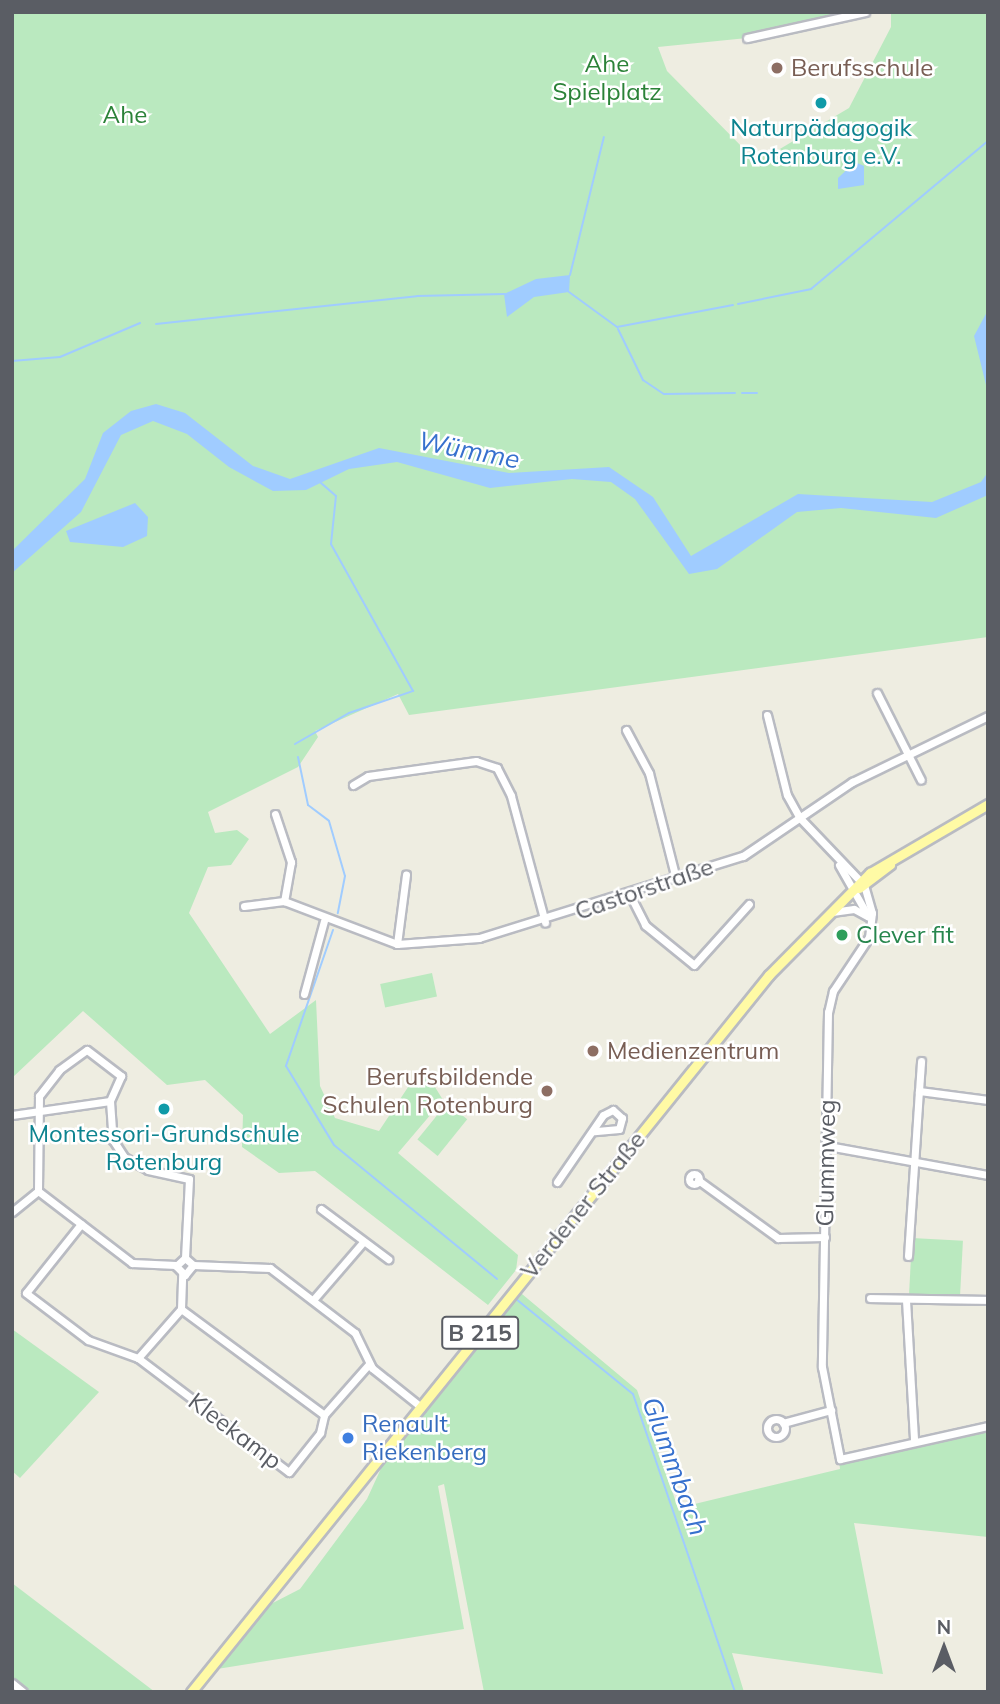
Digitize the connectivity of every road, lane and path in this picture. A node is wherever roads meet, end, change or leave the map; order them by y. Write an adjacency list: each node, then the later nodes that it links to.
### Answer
1 (865, 12): 2 (street)
2 (747, 38)
3 (877, 693): 7 (street)
4 (767, 715): 13 (street)
5 (988, 716): 7 (street, Castorstraße)
6 (626, 730): 17 (street)
7 (905, 753): 8 (street); 13 (street, Castorstraße)
8 (922, 780)
9 (353, 785): 27 (street)
10 (988, 804): 14 (main road, Verdener Straße / B 215)
11 (988, 812): 14 (main road, Verdener Straße / B 215)
12 (275, 814): 21 (street)
13 (799, 817): 15 (street); 17 (street, Castorstraße)
14 (964, 820): 18 (main road, Verdener Straße / B 215)
15 (837, 861): 18 (street); 19 (street)
16 (406, 875): 29 (street)
17 (676, 879): 20 (street, Castorstraße)
18 (862, 883): 19 (main road, Verdener Straße / B 215); 28 (street)
19 (854, 891): 24 (main road, Verdener Straße / B 215); 25 (street)
20 (630, 895): 22 (street); 27 (street, Castorstraße)
21 (284, 901): 23 (street); 26 (street)
22 (749, 904)
23 (244, 905)
24 (827, 914): 25 (street); 62 (main road, Verdener Straße / B 215)
25 (868, 916): 28 (street)
26 (324, 921): 29 (street); 30 (street)
27 (545, 922): 29 (street, Castorstraße)
28 (871, 926): 38 (street, Glummweg)
29 (397, 944)
30 (304, 994)
31 (921, 1061): 32 (street)
32 (919, 1091): 33 (street); 39 (street)
33 (988, 1100)
34 (110, 1101): 35 (street); 35 (street); 50 (street)
35 (34, 1114): 36 (street); 43 (street)
36 (12, 1115)
37 (594, 1131): 42 (street)
38 (828, 1146): 39 (street); 47 (street, Glummweg)
39 (915, 1166): 40 (street); 49 (street)
40 (988, 1175)
41 (698, 1180): 47 (street)
42 (557, 1182)
43 (38, 1191): 45 (street); 46 (street)
44 (321, 1209): 48 (street)
45 (12, 1212)
46 (80, 1224): 52 (street); 60 (street)
47 (825, 1237): 63 (street, Glummweg)
48 (363, 1242): 51 (street); 56 (street)
49 (908, 1256)
50 (185, 1258): 52 (street); 53 (street)
51 (388, 1259)
52 (176, 1265): 54 (street)
53 (193, 1265): 54 (street); 56 (street)
54 (182, 1274): 59 (street)
55 (870, 1298): 57 (street)
56 (313, 1300): 61 (street)
57 (906, 1300): 58 (street); 67 (street)
58 (988, 1300)
59 (181, 1309): 60 (street); 64 (street)
60 (138, 1358): 64 (street, Kleekamp)
61 (369, 1364): 62 (street); 64 (street, Kleekamp)
62 (421, 1407): 70 (main road, Verdener Straße / B 215)
63 (831, 1410): 65 (street); 67 (street, Glummweg)
64 (324, 1415)
65 (783, 1423)
66 (988, 1426): 67 (street)
67 (914, 1440)
68 (12, 1683): 69 (street)
69 (23, 1692)
70 (191, 1692)

